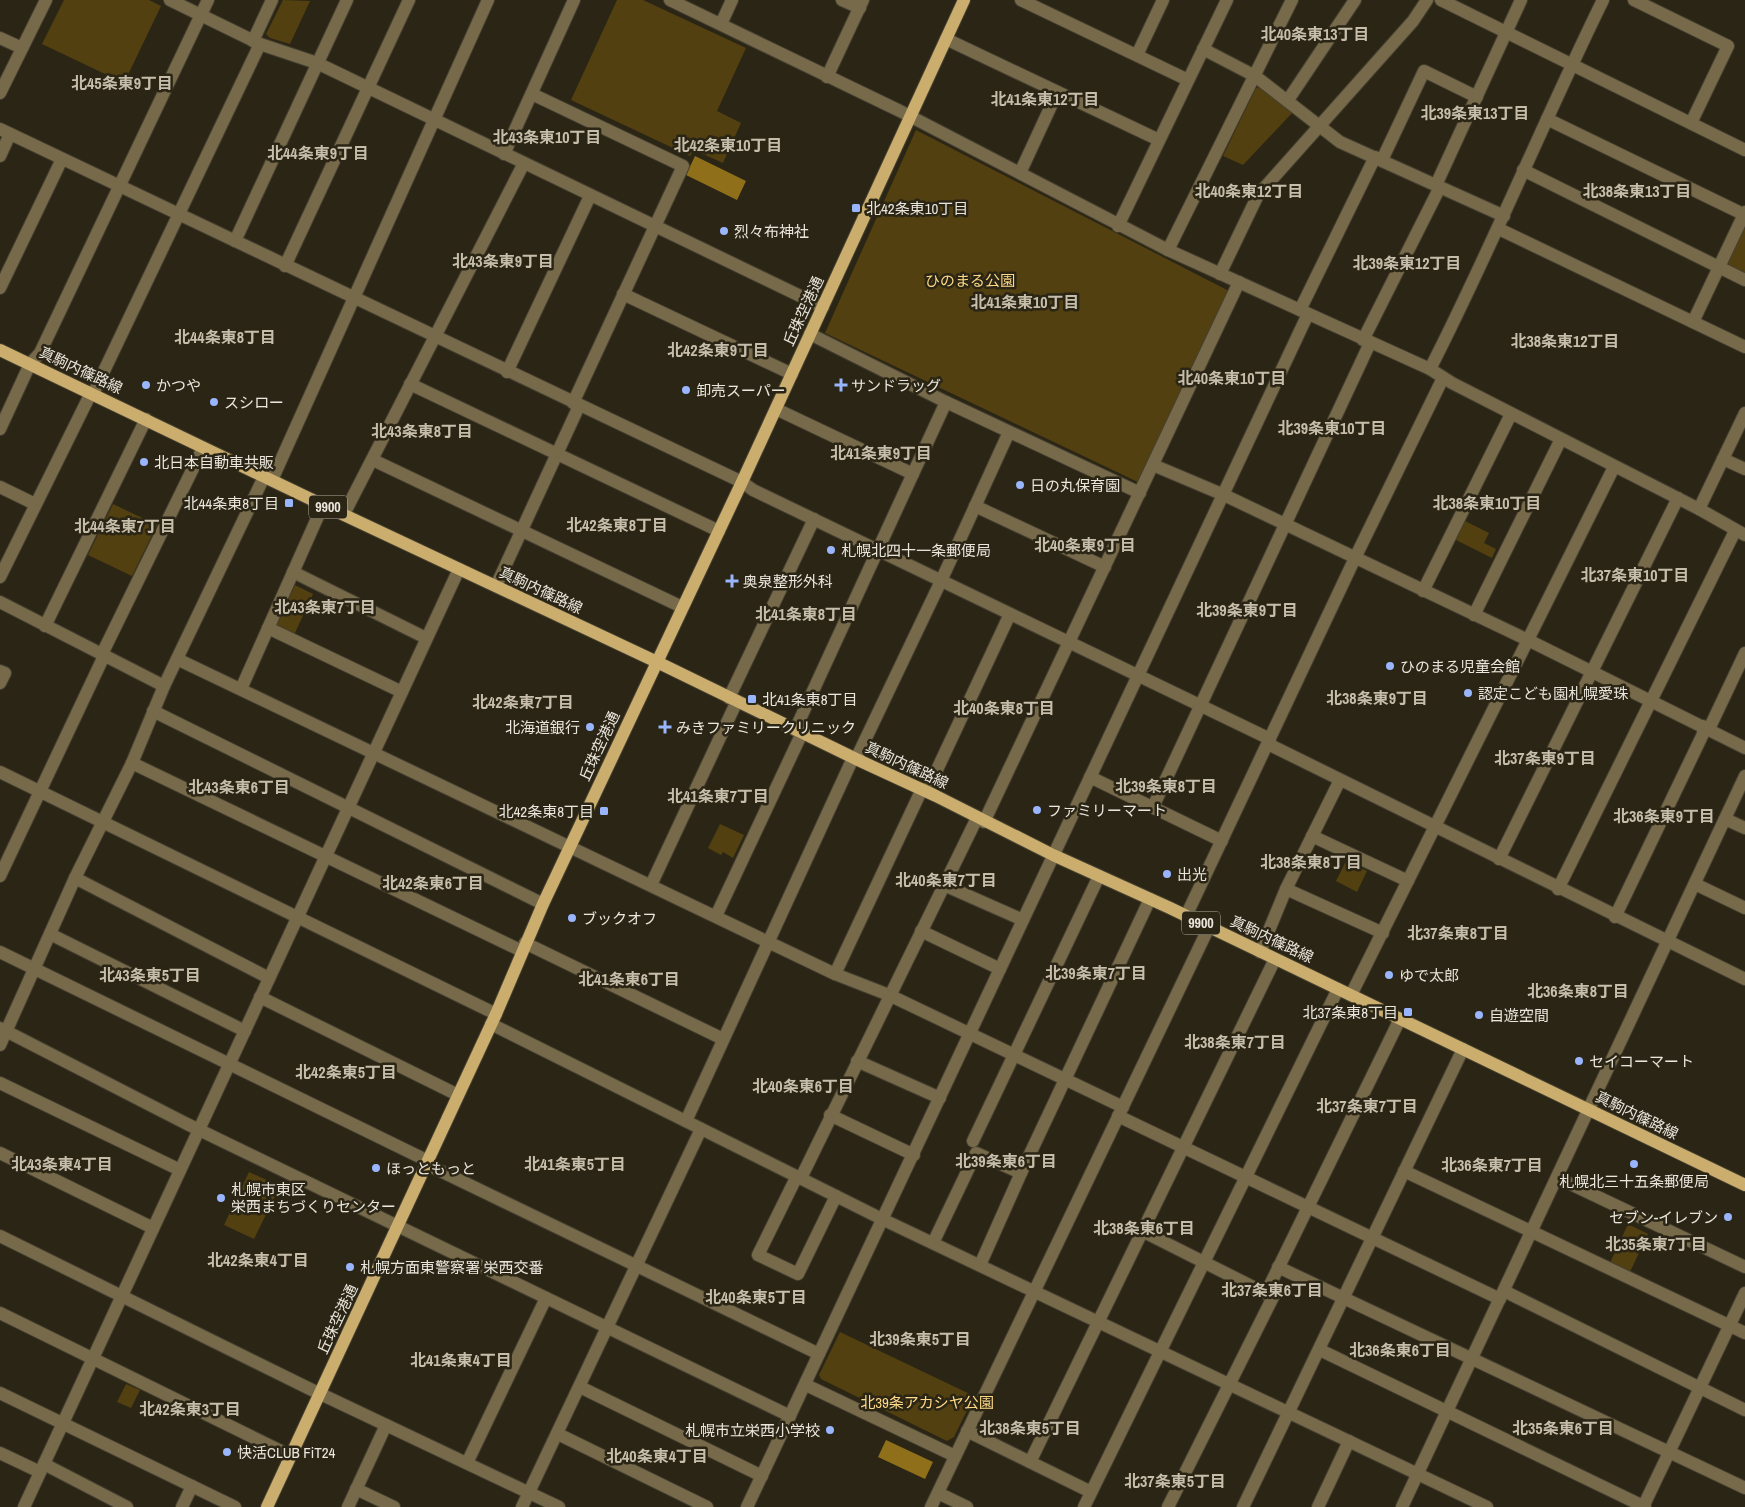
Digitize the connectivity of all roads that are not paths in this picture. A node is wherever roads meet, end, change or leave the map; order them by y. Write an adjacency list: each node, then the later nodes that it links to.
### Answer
1 (46, 0): 30 (street)
2 (170, 0): 24 (street)
3 (208, 0): 24 (street)
4 (272, 0): 29 (street)
5 (347, 0): 33 (street)
6 (409, 0): 38 (street)
7 (488, 0): 45 (street)
8 (574, 0): 41 (street)
9 (670, 0): 25 (street)
10 (732, 0): 25 (street)
11 (842, 0): 23 (street)
12 (964, 0): 28 (main road, 丘珠空港通)
13 (1021, 0): 32 (street)
14 (1163, 0): 32 (street)
15 (1227, 0): 31 (street)
16 (1292, 0): 35 (street)
17 (1355, 0): 43 (street)
18 (1427, 0): 48 (street)
19 (1441, 0): 26 (street)
20 (1521, 0): 26 (street)
21 (1603, 0): 34 (street)
22 (1634, 0): 47 (street)
23 (862, 4): 36 (street)
24 (200, 15): 29 (street); 59 (street)
25 (721, 24): 36 (street)
26 (1505, 32): 34 (street); 42 (street)
27 (0, 38): 30 (street)
28 (946, 39): 40 (street); 44 (main road, 丘珠空港通)
29 (257, 42): 33 (street); 63 (street)
30 (22, 48): 39 (street)
31 (1203, 49): 35 (street); 37 (street)
32 (1137, 55): 37 (street)
33 (317, 63): 38 (street); 68 (street)
34 (1571, 65): 46 (street); 47 (street)
35 (1255, 76): 43 (street); 69 (street)
36 (827, 77): 44 (street)
37 (1188, 80): 50 (street)
38 (368, 88): 45 (street); 70 (street)
39 (0, 93)
40 (1057, 93): 50 (street); 58 (street)
41 (532, 94): 52 (street); 66 (street)
42 (1477, 97): 54 (street); 60 (street)
43 (1288, 100): 48 (street)
44 (910, 116): 58 (street); 78 (main road, 丘珠空港通)
45 (434, 119): 52 (street); 77 (street)
46 (1546, 119): 57 (street); 62 (street)
47 (1691, 123): 51 (street)
48 (1320, 126): 54 (street); 72 (street)
49 (5, 131): 53 (street); 55 (street)
50 (1159, 140): 65 (street)
51 (1745, 150)
52 (504, 154): 56 (street)
53 (0, 156)
54 (1378, 158): 60 (street); 79 (street)
55 (62, 159): 59 (street); 75 (street)
56 (524, 163): 61 (street); 82 (street)
57 (1523, 170): 64 (street); 71 (street)
58 (1020, 173): 65 (street)
59 (118, 186): 63 (street); 86 (street)
60 (1438, 186): 64 (street); 83 (street)
61 (590, 196): 66 (street); 88 (street)
62 (1745, 214): 71 (street)
63 (179, 215): 68 (street); 92 (street)
64 (1504, 216): 67 (street)
65 (1118, 226): 69 (street)
66 (654, 227): 76 (street); 78 (street)
67 (1499, 229): 80 (street); 87 (street)
68 (235, 241): 70 (street)
69 (1168, 250): 72 (street)
70 (285, 266): 77 (street)
71 (1720, 267): 73 (street); 80 (street)
72 (1220, 274): 74 (street)
73 (1745, 280)
74 (1239, 282): 79 (street); 106 (street)
75 (0, 288)
76 (623, 294): 89 (street); 94 (street)
77 (355, 297): 82 (street); 110 (street)
78 (823, 307): 81 (main road, 丘珠空港通)
79 (1304, 312): 83 (street); 114 (street)
80 (1693, 322): 84 (street)
81 (810, 334): 89 (main road, 丘珠空港通); 93 (street)
82 (436, 336): 88 (street); 91 (street)
83 (1366, 342): 87 (street); 122 (street)
84 (1745, 347)
85 (0, 350): 86 (main road, 真駒内篠路線 / 9900)
86 (30, 364): 92 (main road, 真駒内篠路線 / 9900); 99 (street)
87 (1430, 369): 90 (street)
88 (507, 372): 94 (street)
89 (792, 374): 95 (main road, 丘珠空港通)
90 (1443, 378): 96 (street); 127 (street)
91 (410, 384): 103 (street); 105 (street)
92 (92, 393): 98 (main road, 真駒内篠路線 / 9900); 116 (street)
93 (946, 402): 100 (street); 109 (street)
94 (576, 405): 103 (street); 111 (street)
95 (776, 409): 109 (street); 111 (main road, 丘珠空港通)
96 (1511, 414): 101 (street); 134 (street)
97 (1745, 414): 104 (street)
98 (146, 419): 102 (main road, 真駒内篠路線 / 9900); 139 (street)
99 (0, 429)
100 (1009, 432): 113 (street); 118 (street)
101 (1561, 439): 107 (street); 138 (street)
102 (203, 448): 110 (main road, 真駒内篠路線 / 9900); 145 (street)
103 (557, 454): 123 (street); 124 (street)
104 (1723, 458): 108 (street); 119 (street)
105 (373, 460): 120 (street); 124 (street)
106 (1153, 465): 113 (street); 114 (street)
107 (1614, 467): 115 (street); 142 (street)
108 (1745, 469)
109 (914, 474): 126 (street)
110 (268, 479): 117 (main road, 真駒内篠路線 / 9900); 146 (street)
111 (742, 482): 121 (street); 123 (main road, 丘珠空港通)
112 (0, 486): 116 (street)
113 (1140, 493): 128 (street)
114 (1224, 495): 122 (street); 150 (street)
115 (1678, 498): 119 (street); 149 (street)
116 (35, 504): 131 (street)
117 (323, 505): 120 (main road, 真駒内篠路線 / 9900); 130 (street)
118 (976, 506): 128 (street); 132 (street)
119 (1699, 509): 125 (street)
120 (344, 514): 129 (main road, 真駒内篠路線 / 9900)
121 (814, 520): 126 (street); 155 (street)
122 (1286, 526): 127 (street); 157 (street)
123 (719, 531): 136 (main road, 丘珠空港通)
124 (522, 532): 133 (street); 136 (street)
125 (1740, 533): 156 (street)
126 (878, 551): 132 (street); 160 (street)
127 (1355, 558): 134 (street); 161 (street)
128 (1105, 567): 143 (street)
129 (459, 569): 133 (main road, 真駒内篠路線 / 9900); 141 (street)
130 (293, 572): 140 (street); 141 (street)
131 (0, 577)
132 (941, 581): 137 (street); 164 (street)
133 (496, 586): 147 (main road, 真駒内篠路線 / 9900)
134 (1423, 591): 138 (street)
135 (0, 602): 139 (street)
136 (682, 607): 147 (main road, 丘珠空港通)
137 (1010, 614): 143 (street); 170 (street)
138 (1474, 615): 142 (street)
139 (45, 626): 145 (street)
140 (268, 628): 153 (street); 154 (street)
141 (426, 638): 154 (street)
142 (1528, 640): 149 (street); 177 (street)
143 (1069, 642): 150 (street); 175 (street)
144 (1745, 653): 159 (street)
145 (103, 655): 152 (street); 171 (street)
146 (177, 659): 152 (street); 153 (street)
147 (657, 662): 155 (main road, 真駒内篠路線 / 9900); 181 (main road, 丘珠空港通)
148 (0, 671): 151 (street)
149 (1592, 672): 156 (street); 184 (street)
150 (1138, 676): 157 (street); 168 (street)
151 (0, 683)
152 (164, 686): 158 (street)
153 (241, 689): 163 (street)
154 (402, 692): 163 (street)
155 (733, 699): 160 (main road, 真駒内篠路線 / 9900); 190 (street)
156 (1651, 700): 159 (street); 192 (street)
157 (1201, 707): 161 (street); 173 (street)
158 (153, 711): 165 (street); 172 (street)
159 (1706, 728): 162 (street); 199 (street)
160 (799, 731): 164 (main road, 真駒内篠路線 / 9900); 197 (street)
161 (1269, 742): 169 (street); 180 (street)
162 (1745, 748)
163 (373, 752): 172 (street); 181 (street)
164 (854, 759): 170 (main road, 真駒内篠路線 / 9900); 206 (street)
165 (132, 763): 176 (street); 183 (street)
166 (0, 772): 171 (street)
167 (1745, 776): 174 (street)
168 (1090, 777): 173 (street); 182 (street)
169 (1340, 780): 177 (street); 179 (street)
170 (924, 790): 175 (main road, 真駒内篠路線 / 9900); 214 (street)
171 (40, 792): 176 (street); 185 (street)
172 (349, 807): 183 (street); 195 (street)
173 (1153, 807): 180 (street)
174 (1725, 819): 178 (street); 189 (street)
175 (981, 820): 182 (main road, 真駒内篠路線 / 9900); 191 (street)
176 (104, 822): 187 (street); 200 (street)
177 (1435, 828): 184 (street); 188 (street)
178 (1745, 828)
179 (1312, 836): 188 (street); 193 (street)
180 (1222, 841): 198 (street)
181 (570, 846): 190 (street); 195 (main road, 丘珠空港通)
182 (1054, 855): 186 (main road, 真駒内篠路線 / 9900); 201 (street)
183 (326, 856): 200 (street); 208 (street)
184 (1499, 860): 192 (street)
185 (0, 876)
186 (1099, 876): 194 (main road, 真駒内篠路線 / 9900); 229 (street)
187 (76, 878): 205 (street); 215 (street)
188 (1408, 881): 204 (street)
189 (1694, 884): 196 (street); 207 (street)
190 (651, 885): 197 (street)
191 (944, 885): 201 (street); 203 (street)
192 (1558, 888): 199 (street)
193 (1286, 889): 204 (street); 210 (street)
194 (1150, 900): 198 (main road, 真駒内篠路線 / 9900); 232 (street)
195 (543, 904): 208 (main road, 丘珠空港通)
196 (1745, 908)
197 (716, 916): 206 (street)
198 (1186, 916): 202 (main road, 真駒内篠路線 / 9900)
199 (1615, 916): 207 (street)
200 (298, 917): 215 (street); 221 (street)
201 (1023, 920): 213 (street)
202 (1209, 927): 210 (main road, 真駒内篠路線 / 9900); 237 (street)
203 (921, 931): 213 (street); 218 (street)
204 (1382, 933): 219 (street)
205 (50, 934): 212 (street); 224 (street)
206 (769, 941): 214 (street); 226 (street)
207 (1667, 943): 216 (street); 236 (street)
208 (523, 947): 221 (main road, 丘珠空港通); 226 (street)
209 (0, 952): 212 (street)
210 (1260, 952): 211 (main road, 真駒内篠路線 / 9900)
211 (1274, 959): 217 (main road, 真駒内篠路線 / 9900); 243 (street)
212 (34, 968): 223 (street); 231 (street)
213 (1000, 970): 225 (street)
214 (835, 974): 218 (street)
215 (269, 978): 220 (street)
216 (1745, 979)
217 (1338, 988): 219 (main road, 真駒内篠路線 / 9900); 250 (street)
218 (889, 995): 225 (street); 230 (street)
219 (1351, 995): 222 (main road, 真駒内篠路線 / 9900)
220 (260, 997): 224 (street); 234 (street)
221 (494, 1019): 234 (main road, 丘珠空港通); 239 (street)
222 (1400, 1019): 228 (main road, 真駒内篠路線 / 9900); 255 (street)
223 (3, 1030): 227 (street); 241 (street)
224 (245, 1030): 231 (street)
225 (971, 1034): 229 (street); 235 (street)
226 (723, 1039): 239 (street)
227 (0, 1045)
228 (1463, 1049): 236 (main road, 真駒内篠路線 / 9900); 248 (street)
229 (1014, 1056): 232 (street); 242 (street)
230 (857, 1061): 235 (street); 238 (street)
231 (230, 1063): 241 (street); 246 (street)
232 (1065, 1080): 237 (street); 249 (street)
233 (0, 1083): 247 (street)
234 (458, 1095): 246 (main road, 丘珠空港通)
235 (940, 1098): 245 (street)
236 (1589, 1110): 252 (street); 253 (main road, 真駒内篠路線 / 9900)
237 (1120, 1112): 243 (street); 269 (street)
238 (830, 1116): 245 (street); 251 (street)
239 (686, 1121): 240 (street)
240 (701, 1128): 251 (street); 265 (street)
241 (199, 1129): 247 (street); 257 (street)
242 (974, 1141)
243 (1183, 1148): 250 (street); 259 (street)
244 (0, 1153): 258 (street)
245 (914, 1154): 256 (street)
246 (427, 1162): 257 (main road, 丘珠空港通); 265 (street)
247 (180, 1170): 258 (street)
248 (1404, 1172): 260 (street); 262 (street)
249 (1021, 1173): 263 (street); 266 (street)
250 (1247, 1176): 255 (street); 264 (street)
251 (799, 1177): 254 (street); 254 (street)
252 (1558, 1178): 260 (street); 268 (street)
253 (1745, 1185)
254 (836, 1196): 256 (street)
255 (1308, 1207): 262 (street); 267 (street)
256 (884, 1220): 263 (street); 283 (street)
257 (397, 1227): 274 (street); 291 (main road, 丘珠空港通)
258 (153, 1228): 273 (street)
259 (1142, 1231): 264 (street); 277 (street)
260 (1532, 1232): 272 (street); 278 (street)
261 (0, 1236): 273 (street)
262 (1373, 1237): 272 (street); 275 (street)
263 (933, 1243): 266 (street)
264 (1204, 1262): 270 (street); 282 (street)
265 (637, 1264): 279 (street); 283 (street)
266 (980, 1265): 269 (street)
267 (1278, 1267): 270 (street); 275 (street)
268 (1745, 1267)
269 (1034, 1291): 277 (street); 298 (street)
270 (1266, 1293): 287 (street)
271 (1745, 1293): 278 (street)
272 (1502, 1295): 285 (street); 289 (street)
273 (122, 1296): 284 (street); 291 (street)
274 (546, 1298): 279 (street); 306 (street)
275 (1344, 1299): 281 (street); 285 (street)
276 (0, 1313): 284 (street)
277 (1098, 1322): 282 (street); 305 (street)
278 (1729, 1325): 280 (street); 289 (street)
279 (607, 1329): 288 (street); 295 (street)
280 (1745, 1333)
281 (1320, 1350): 293 (street); 294 (street)
282 (1160, 1352): 287 (street); 314 (street)
283 (819, 1354): 286 (street)
284 (93, 1358): 296 (street); 303 (street)
285 (1472, 1359): 293 (street); 301 (street)
286 (806, 1385): 295 (street); 304 (street)
287 (1229, 1385): 294 (street); 330 (street)
288 (580, 1387): 299 (street); 309 (street)
289 (1700, 1388): 292 (street); 301 (street)
290 (0, 1393): 296 (street)
291 (320, 1393): 297 (street); 303 (main road, 丘珠空港通)
292 (1745, 1410)
293 (1447, 1411): 308 (street); 335 (street)
294 (1290, 1413): 300 (street); 331 (street)
295 (790, 1416): 309 (street)
296 (62, 1424): 307 (street); 310 (street)
297 (386, 1425): 306 (street); 312 (street)
298 (967, 1431): 304 (street); 305 (street)
299 (558, 1434): 313 (street); 325 (street)
300 (1350, 1441): 308 (street); 332 (street)
301 (1669, 1452): 311 (street); 335 (street)
302 (0, 1453): 307 (street)
303 (291, 1456): 320 (main road, 丘珠空港通)
304 (955, 1456): 315 (street)
305 (1030, 1462): 314 (street)
306 (467, 1463): 313 (street)
307 (42, 1468): 316 (street); 317 (street)
308 (1418, 1474): 333 (street); 334 (street)
309 (762, 1476): 326 (street)
310 (192, 1486): 318 (street); 319 (street)
311 (1745, 1488)
312 (356, 1489): 321 (street); 322 (street)
313 (528, 1492): 323 (street); 324 (street)
314 (1091, 1492): 329 (street)
315 (938, 1493): 327 (street); 328 (street)
316 (24, 1507)
317 (127, 1507)
318 (182, 1507)
319 (235, 1507)
320 (267, 1507)
321 (348, 1507)
322 (394, 1507)
323 (522, 1507)
324 (559, 1507)
325 (707, 1507)
326 (747, 1507)
327 (931, 1507)
328 (967, 1507)
329 (1084, 1507)
330 (1168, 1507)
331 (1243, 1507)
332 (1318, 1507)
333 (1402, 1507)
334 (1487, 1507)
335 (1644, 1507)

